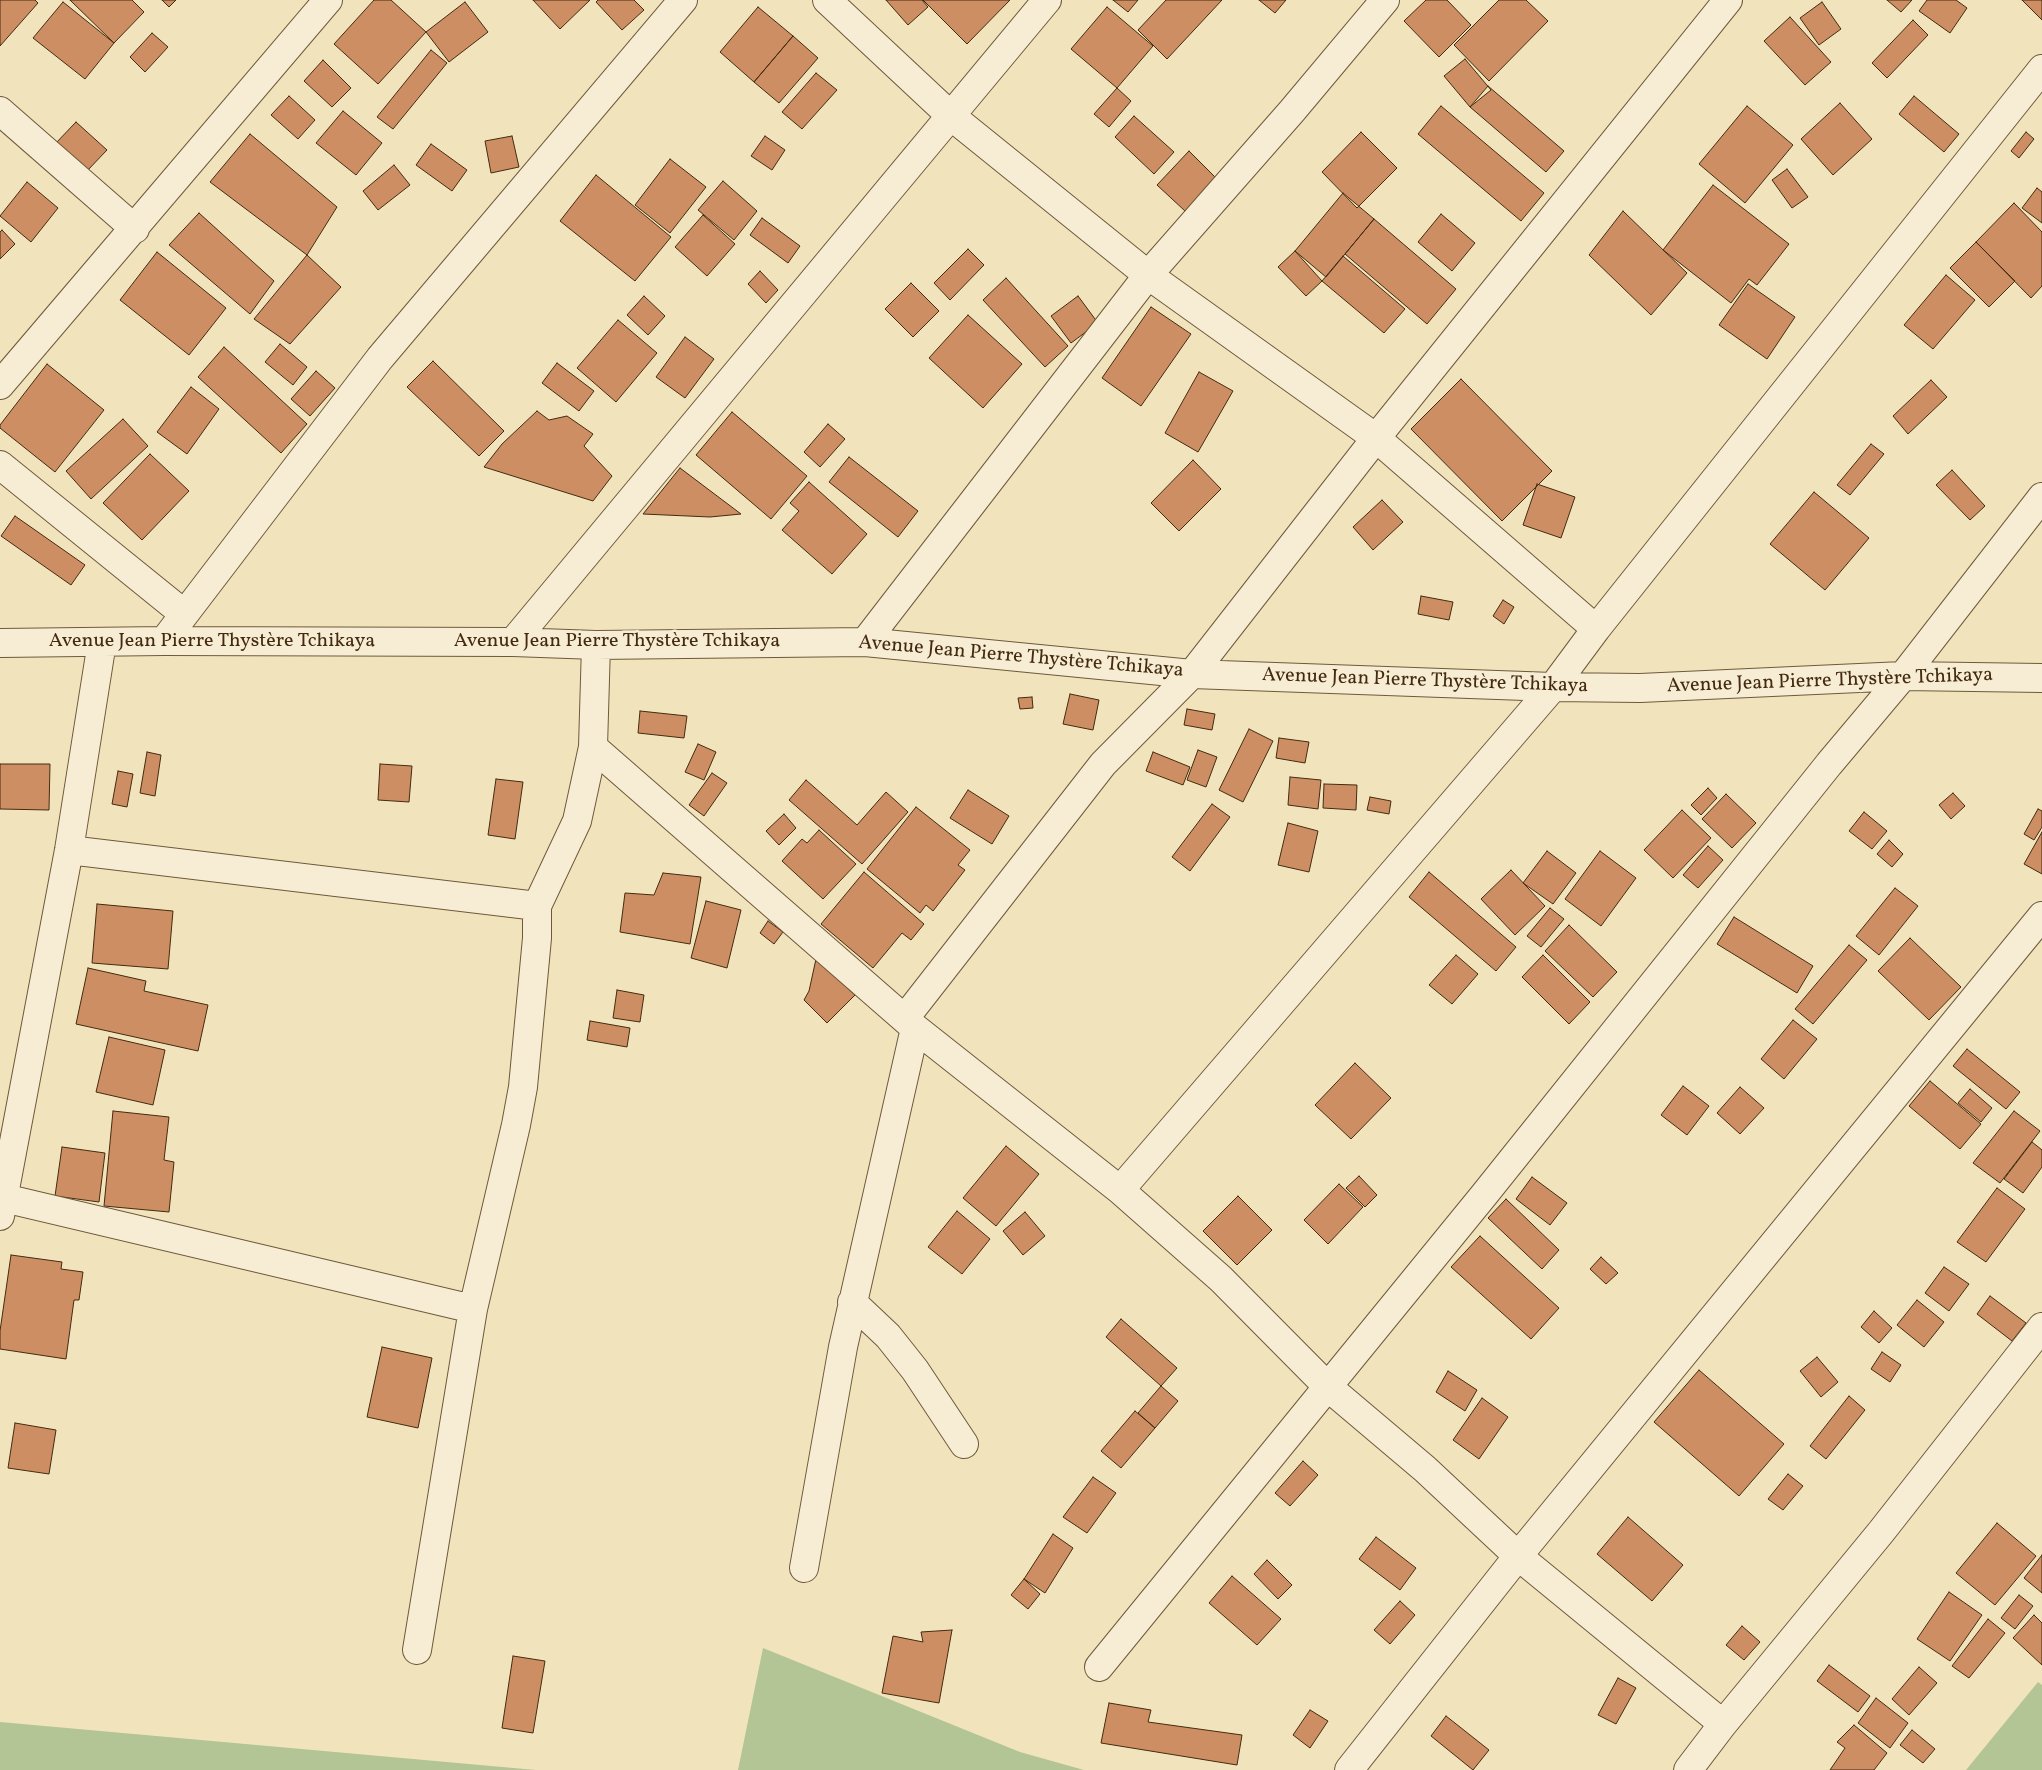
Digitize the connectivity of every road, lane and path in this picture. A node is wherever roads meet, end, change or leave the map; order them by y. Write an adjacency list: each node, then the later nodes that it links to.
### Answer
1 (328, 0): 10 (street)
2 (683, 0): 16 (street)
3 (827, 0): 9 (street)
4 (1047, 0): 9 (street)
5 (1385, 0): 11 (street)
6 (1728, 0): 13 (street)
7 (2042, 69): 17 (street)
8 (0, 111): 10 (street)
9 (951, 116): 11 (street); 20 (street)
10 (135, 229): 12 (street)
11 (1148, 275): 13 (street); 21 (street)
12 (0, 385)
13 (1376, 438): 17 (street); 24 (street)
14 (0, 465): 16 (street)
15 (2042, 497): 25 (street)
16 (184, 613): 18 (street)
17 (1596, 629): 27 (street)
18 (164, 641): 19 (street, Avenue Jean Pierre Thystère Tchikaya); 20 (street, Avenue Jean Pierre Thystère Tchikaya)
19 (102, 642): 22 (street, Avenue Jean Pierre Thystère Tchikaya); 29 (street)
20 (513, 642): 23 (street, Avenue Jean Pierre Thystère Tchikaya)
21 (865, 642): 23 (street, Avenue Jean Pierre Thystère Tchikaya); 24 (street, Avenue Jean Pierre Thystère Tchikaya)
22 (0, 643)
23 (596, 645): 28 (street)
24 (1192, 674): 27 (street, Avenue Jean Pierre Thystère Tchikaya); 32 (street)
25 (1903, 676): 26 (street, Avenue Jean Pierre Thystère Tchikaya); 27 (street, Avenue Jean Pierre Thystère Tchikaya); 38 (street)
26 (2042, 678)
27 (1553, 687): 33 (street)
28 (593, 747): 30 (street); 32 (street)
29 (69, 850): 30 (street); 34 (street)
30 (537, 906): 36 (street)
31 (2042, 916): 40 (street)
32 (910, 1023): 33 (street); 35 (street)
33 (1120, 1190): 38 (street)
34 (1, 1204): 36 (street)
35 (852, 1302): 39 (street); 41 (street)
36 (473, 1309): 42 (street)
37 (2042, 1327): 44 (street)
38 (1328, 1387): 40 (street); 43 (street)
39 (964, 1444)
40 (1518, 1556): 44 (street); 45 (street)
41 (804, 1568)
42 (417, 1650)
43 (1099, 1667)
44 (1723, 1724): 46 (street)
45 (1349, 1770)
46 (1688, 1770)

